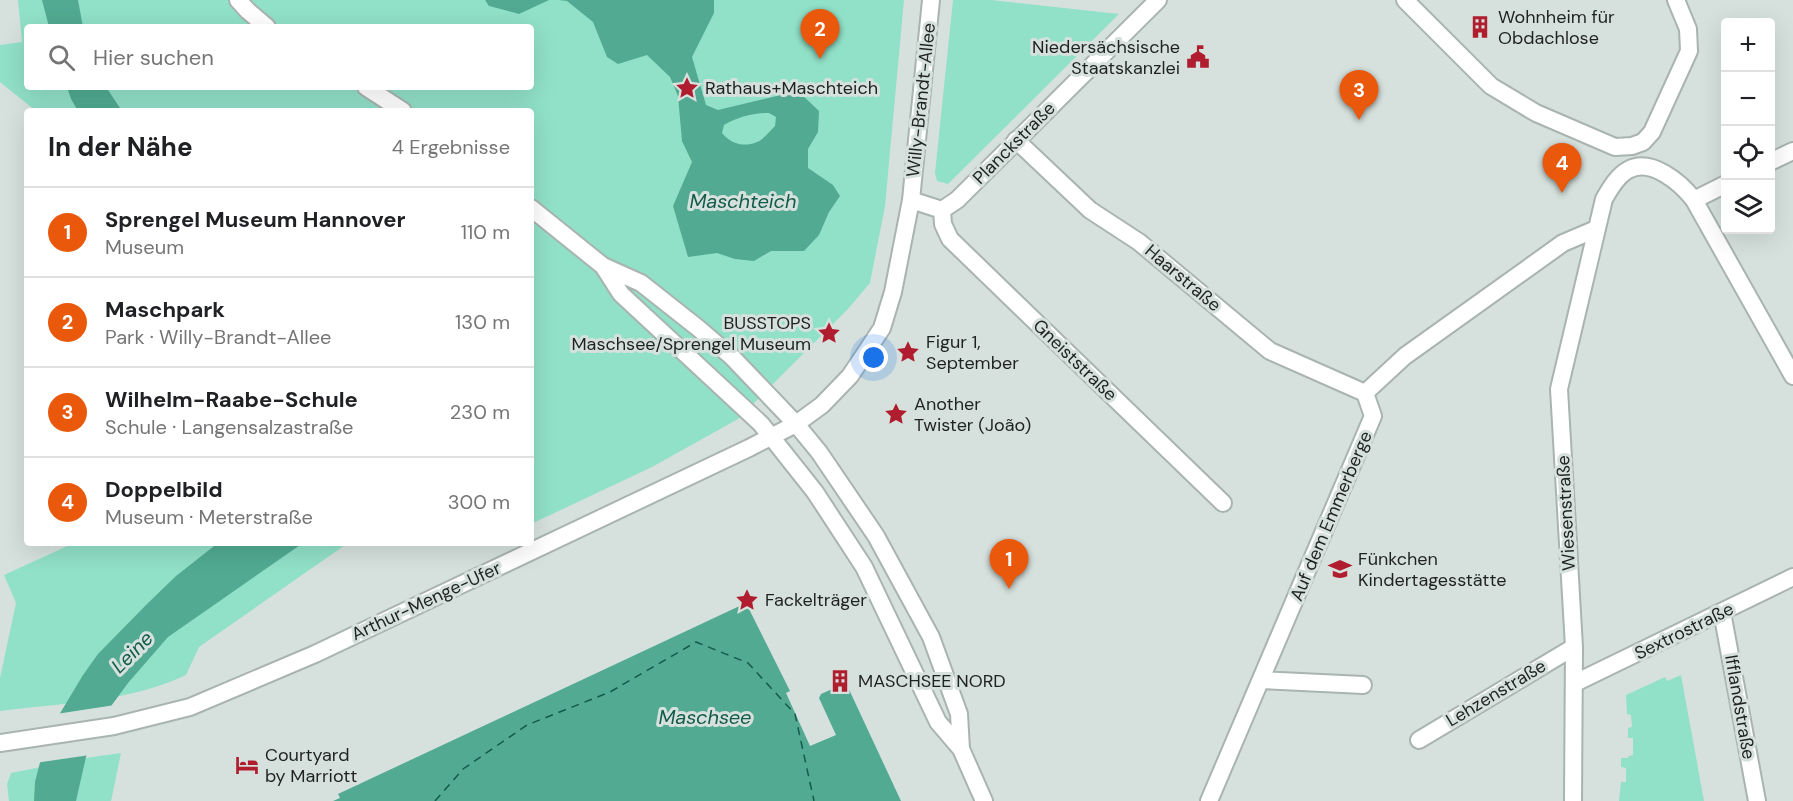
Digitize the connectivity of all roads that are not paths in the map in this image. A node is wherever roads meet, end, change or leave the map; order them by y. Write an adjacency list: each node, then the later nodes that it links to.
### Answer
1 (238, 0): 6 (street)
2 (931, 0): 13 (street, Willy-Brandt-Allee)
3 (1158, 0): 9 (street, Planckstraße)
4 (1405, 0): 5 (street)
5 (1676, 0)
6 (263, 24)
7 (371, 90): 8 (street)
8 (398, 108)
9 (1016, 140): 16 (street, Planckstraße); 20 (street, Haarstraße)
10 (1793, 151): 11 (street)
11 (1775, 160)
12 (1721, 186): 14 (street)
13 (911, 200): 16 (street); 21 (street, Willy-Brandt-Allee)
14 (1694, 200): 17 (street, Wiesenstraße); 19 (street)
15 (534, 210): 18 (street)
16 (942, 210): 23 (street, Gneiststraße)
17 (1596, 230): 20 (street); 26 (street, Wiesenstraße)
18 (603, 266): 21 (street); 22 (street)
19 (1793, 376)
20 (1365, 393): 27 (street, Auf dem Emmerberge)
21 (796, 423): 22 (street, Arthur-Menge-Ufer); 32 (street)
22 (770, 437): 31 (street, Arthur-Menge-Ufer); 32 (street)
23 (1223, 503)
24 (1793, 577): 25 (street, Sextrostraße)
25 (1722, 612): 28 (street, Sextrostraße); 36 (street, Ifflandstraße)
26 (1574, 647): 28 (street, Wiesenstraße); 30 (street, Lehzenstraße)
27 (1262, 680): 29 (street); 34 (street, Auf dem Emmerberge)
28 (1575, 683): 35 (street, Wiesenstraße)
29 (1363, 685)
30 (1419, 740)
31 (0, 743)
32 (961, 749): 33 (street)
33 (984, 801)
34 (1209, 801)
35 (1573, 801)
36 (1757, 801)

